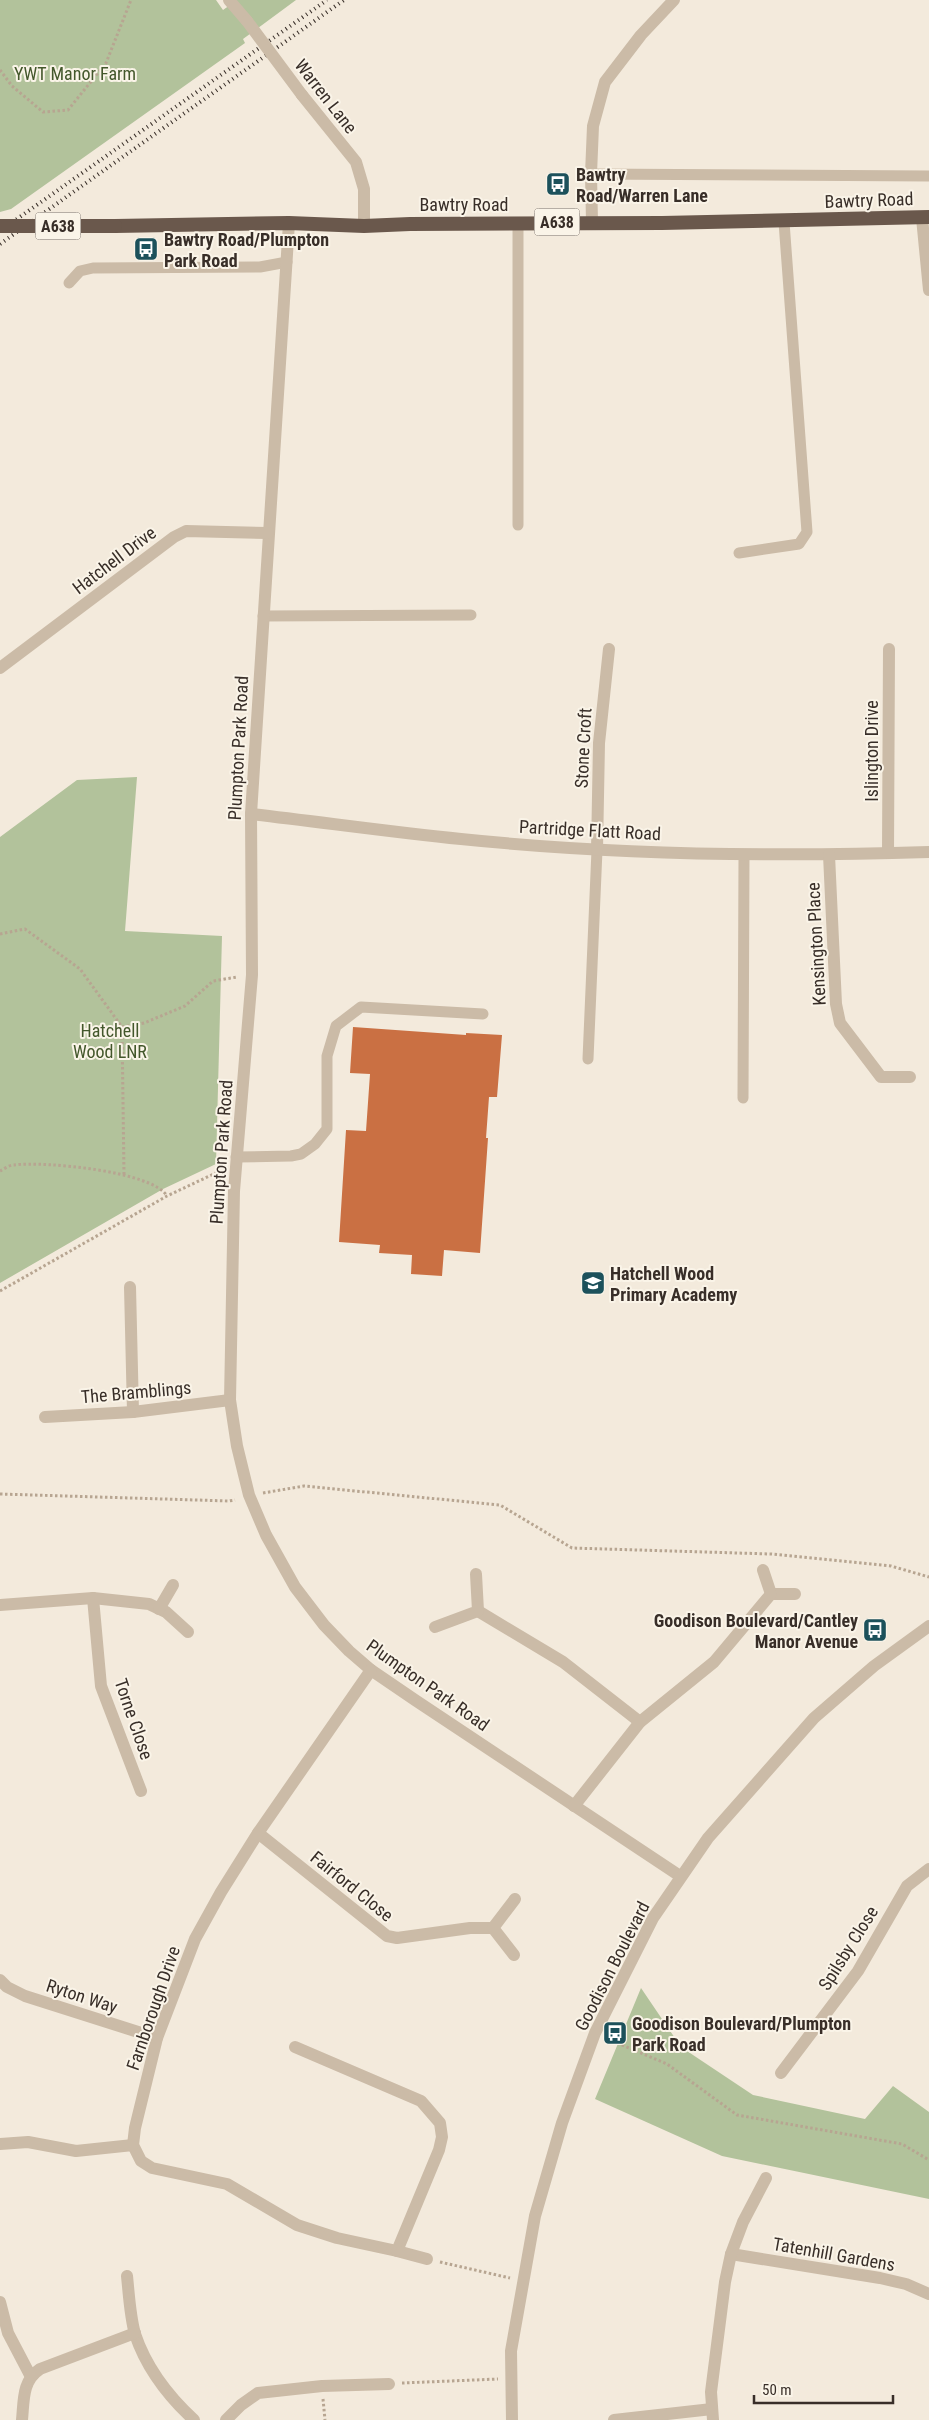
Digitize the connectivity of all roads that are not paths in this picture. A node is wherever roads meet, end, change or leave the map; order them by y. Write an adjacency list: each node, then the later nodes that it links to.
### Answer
1 (230, 0): 11 (street, Warren Lane, bridge)
2 (674, 0): 3 (street)
3 (591, 174): 4 (lane); 6 (street)
4 (929, 176)
5 (925, 217): 7 (highway, Bawtry Road / A638); 14 (street)
6 (592, 222): 7 (highway, Bawtry Road / A638); 9 (highway, Bawtry Road / A638)
7 (784, 222): 17 (lane)
8 (289, 223): 10 (highway, Bawtry Road / A638, bridge); 11 (highway, Bawtry Road / A638); 12 (street, Plumpton Park Road)
9 (518, 223): 11 (highway, Bawtry Road / A638); 15 (lane)
10 (0, 226)
11 (364, 226)
12 (287, 262): 13 (lane); 16 (street, Plumpton Park Road)
13 (69, 283)
14 (929, 290)
15 (518, 525)
16 (268, 533): 19 (street, Plumpton Park Road); 22 (street, Hatchell Drive)
17 (739, 552)
18 (471, 615): 19 (lane)
19 (263, 616): 23 (street, Plumpton Park Road)
20 (609, 648): 24 (street, Stone Croft)
21 (889, 649): 26 (street, Islington Drive)
22 (0, 668)
23 (251, 814): 24 (street, Partridge Flatt Road); 33 (street, Plumpton Park Road)
24 (598, 850): 28 (street, Partridge Flatt Road); 30 (lane)
25 (929, 852): 26 (street, Partridge Flatt Road)
26 (888, 853): 27 (street, Partridge Flatt Road)
27 (829, 855): 28 (street, Partridge Flatt Road); 31 (street, Kensington Place)
28 (744, 856): 32 (lane)
29 (483, 1014): 33 (lane)
30 (588, 1059)
31 (910, 1077)
32 (743, 1098)
33 (236, 1162): 35 (street, Plumpton Park Road)
34 (130, 1286): 36 (street)
35 (230, 1400): 36 (street, The Bramblings); 50 (street, Plumpton Park Road)
36 (134, 1412): 37 (street, The Bramblings)
37 (45, 1417)
38 (763, 1570): 41 (street)
39 (476, 1574): 46 (street)
40 (173, 1586): 45 (street)
41 (771, 1594): 42 (street); 51 (street)
42 (794, 1594)
43 (93, 1598): 44 (street); 45 (street); 52 (street, Torne Close)
44 (0, 1605)
45 (159, 1609): 49 (street)
46 (478, 1611): 48 (street); 51 (street)
47 (929, 1626): 56 (street, Goodison Boulevard)
48 (434, 1627)
49 (188, 1632)
50 (371, 1670): 53 (street, Plumpton Park Road); 54 (street, Farnborough Drive)
51 (640, 1722): 53 (street)
52 (141, 1791)
53 (574, 1806): 56 (street, Plumpton Park Road)
54 (258, 1833): 58 (street, Fairford Close); 61 (street, Farnborough Drive)
55 (929, 1869): 63 (street, Spilsby Close)
56 (680, 1876): 80 (street, Goodison Boulevard)
57 (515, 1899): 58 (street)
58 (492, 1928): 59 (street)
59 (514, 1955)
60 (0, 1980): 61 (street, Ryton Way)
61 (157, 2038): 65 (street, Farnborough Drive)
62 (295, 2047): 67 (street)
63 (781, 2073)
64 (0, 2144): 65 (street)
65 (133, 2145): 67 (street)
66 (766, 2178): 68 (street)
67 (397, 2251): 69 (street)
68 (732, 2254): 71 (street, Tatenhill Gardens); 76 (street)
69 (427, 2259)
70 (127, 2276): 73 (street)
71 (929, 2294)
72 (0, 2302): 74 (street)
73 (135, 2333): 74 (street); 78 (street)
74 (30, 2375): 77 (street)
75 (389, 2384): 79 (street)
76 (712, 2415): 81 (street)
77 (22, 2420)
78 (194, 2420)
79 (226, 2420)
80 (512, 2420)
81 (614, 2420)

